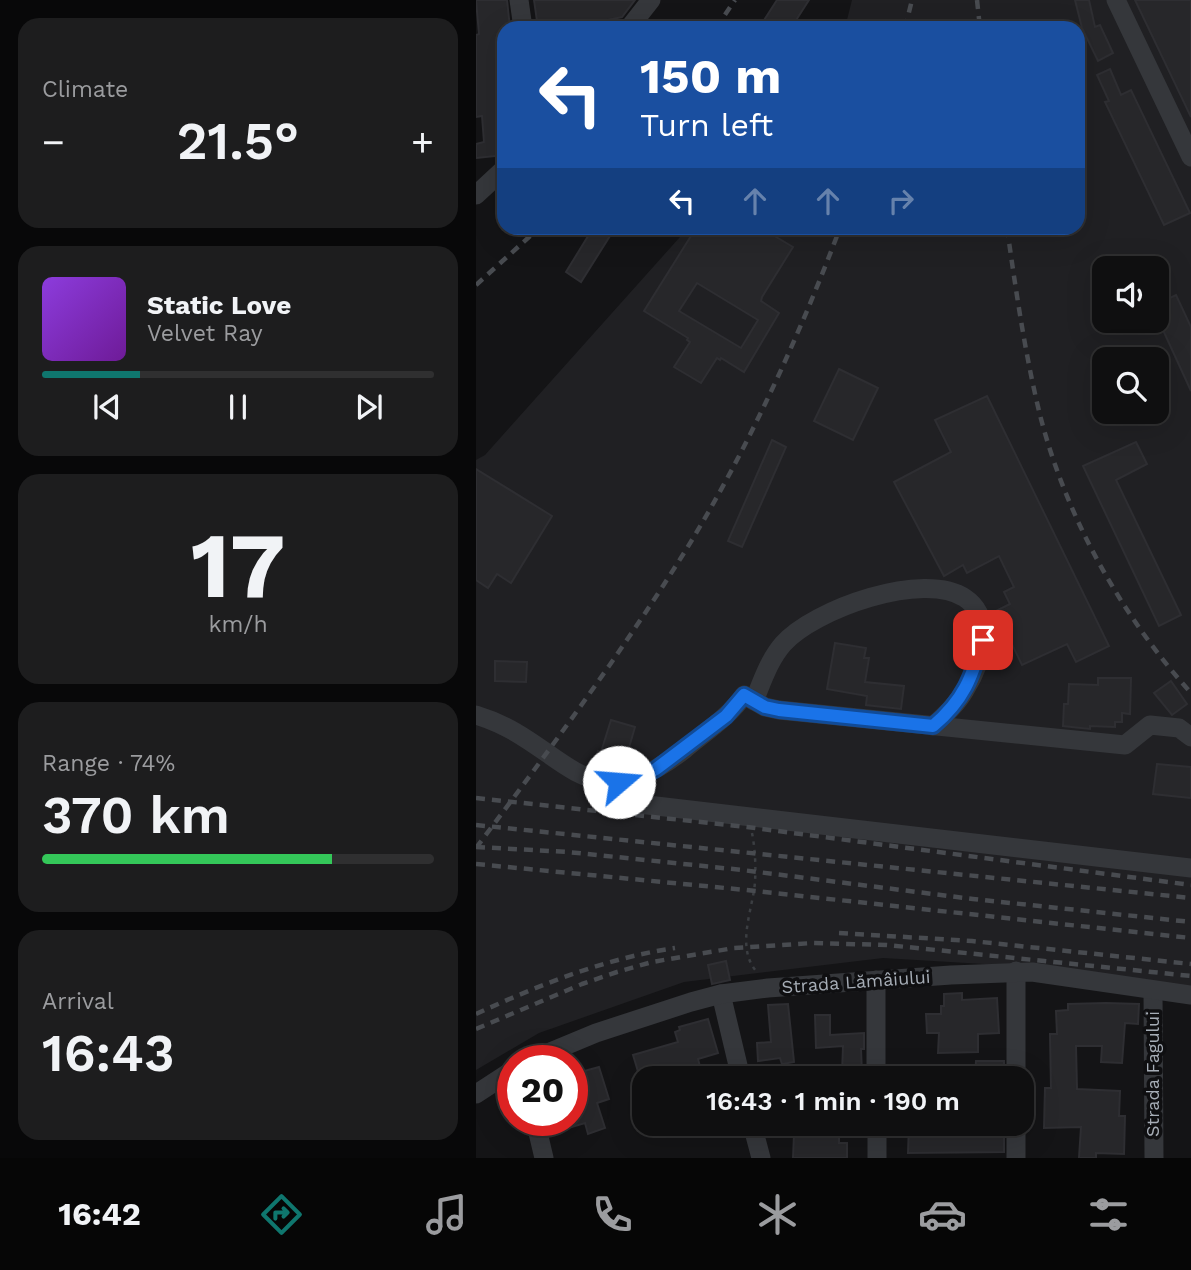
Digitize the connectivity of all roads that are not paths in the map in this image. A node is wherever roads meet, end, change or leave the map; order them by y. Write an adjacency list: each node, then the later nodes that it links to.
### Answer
1 (519, 0): 4 (street)
2 (651, 0): 5 (street)
3 (1116, 0): 6 (street)
4 (522, 21)
5 (634, 21)
6 (1191, 157)
7 (497, 176): 8 (street)
8 (476, 195)
9 (754, 701): 11 (street); 11 (street); 13 (street)
10 (476, 715): 13 (street)
11 (933, 726): 12 (street)
12 (1191, 737)
13 (611, 783): 14 (street)
14 (1191, 868)
15 (1016, 971): 16 (street, Strada Lămâiului); 17 (street, Strada Lămâiului); 23 (street)
16 (876, 980): 18 (street, Strada Lămâiului); 22 (street)
17 (1153, 989): 19 (street, Strada Lămâiului); 34 (street, Strada Fagului)
18 (721, 994): 20 (street, Strada Lămâiului); 21 (street)
19 (1191, 995)
20 (567, 1045)
21 (738, 1066)
22 (876, 1066)
23 (1016, 1066)
24 (497, 1080): 25 (street)
25 (476, 1094)
26 (539, 1136): 30 (street)
27 (755, 1136): 31 (street)
28 (877, 1136): 32 (street)
29 (1016, 1136): 33 (street)
30 (544, 1158)
31 (761, 1158)
32 (877, 1158)
33 (1016, 1158)
34 (1154, 1158)

